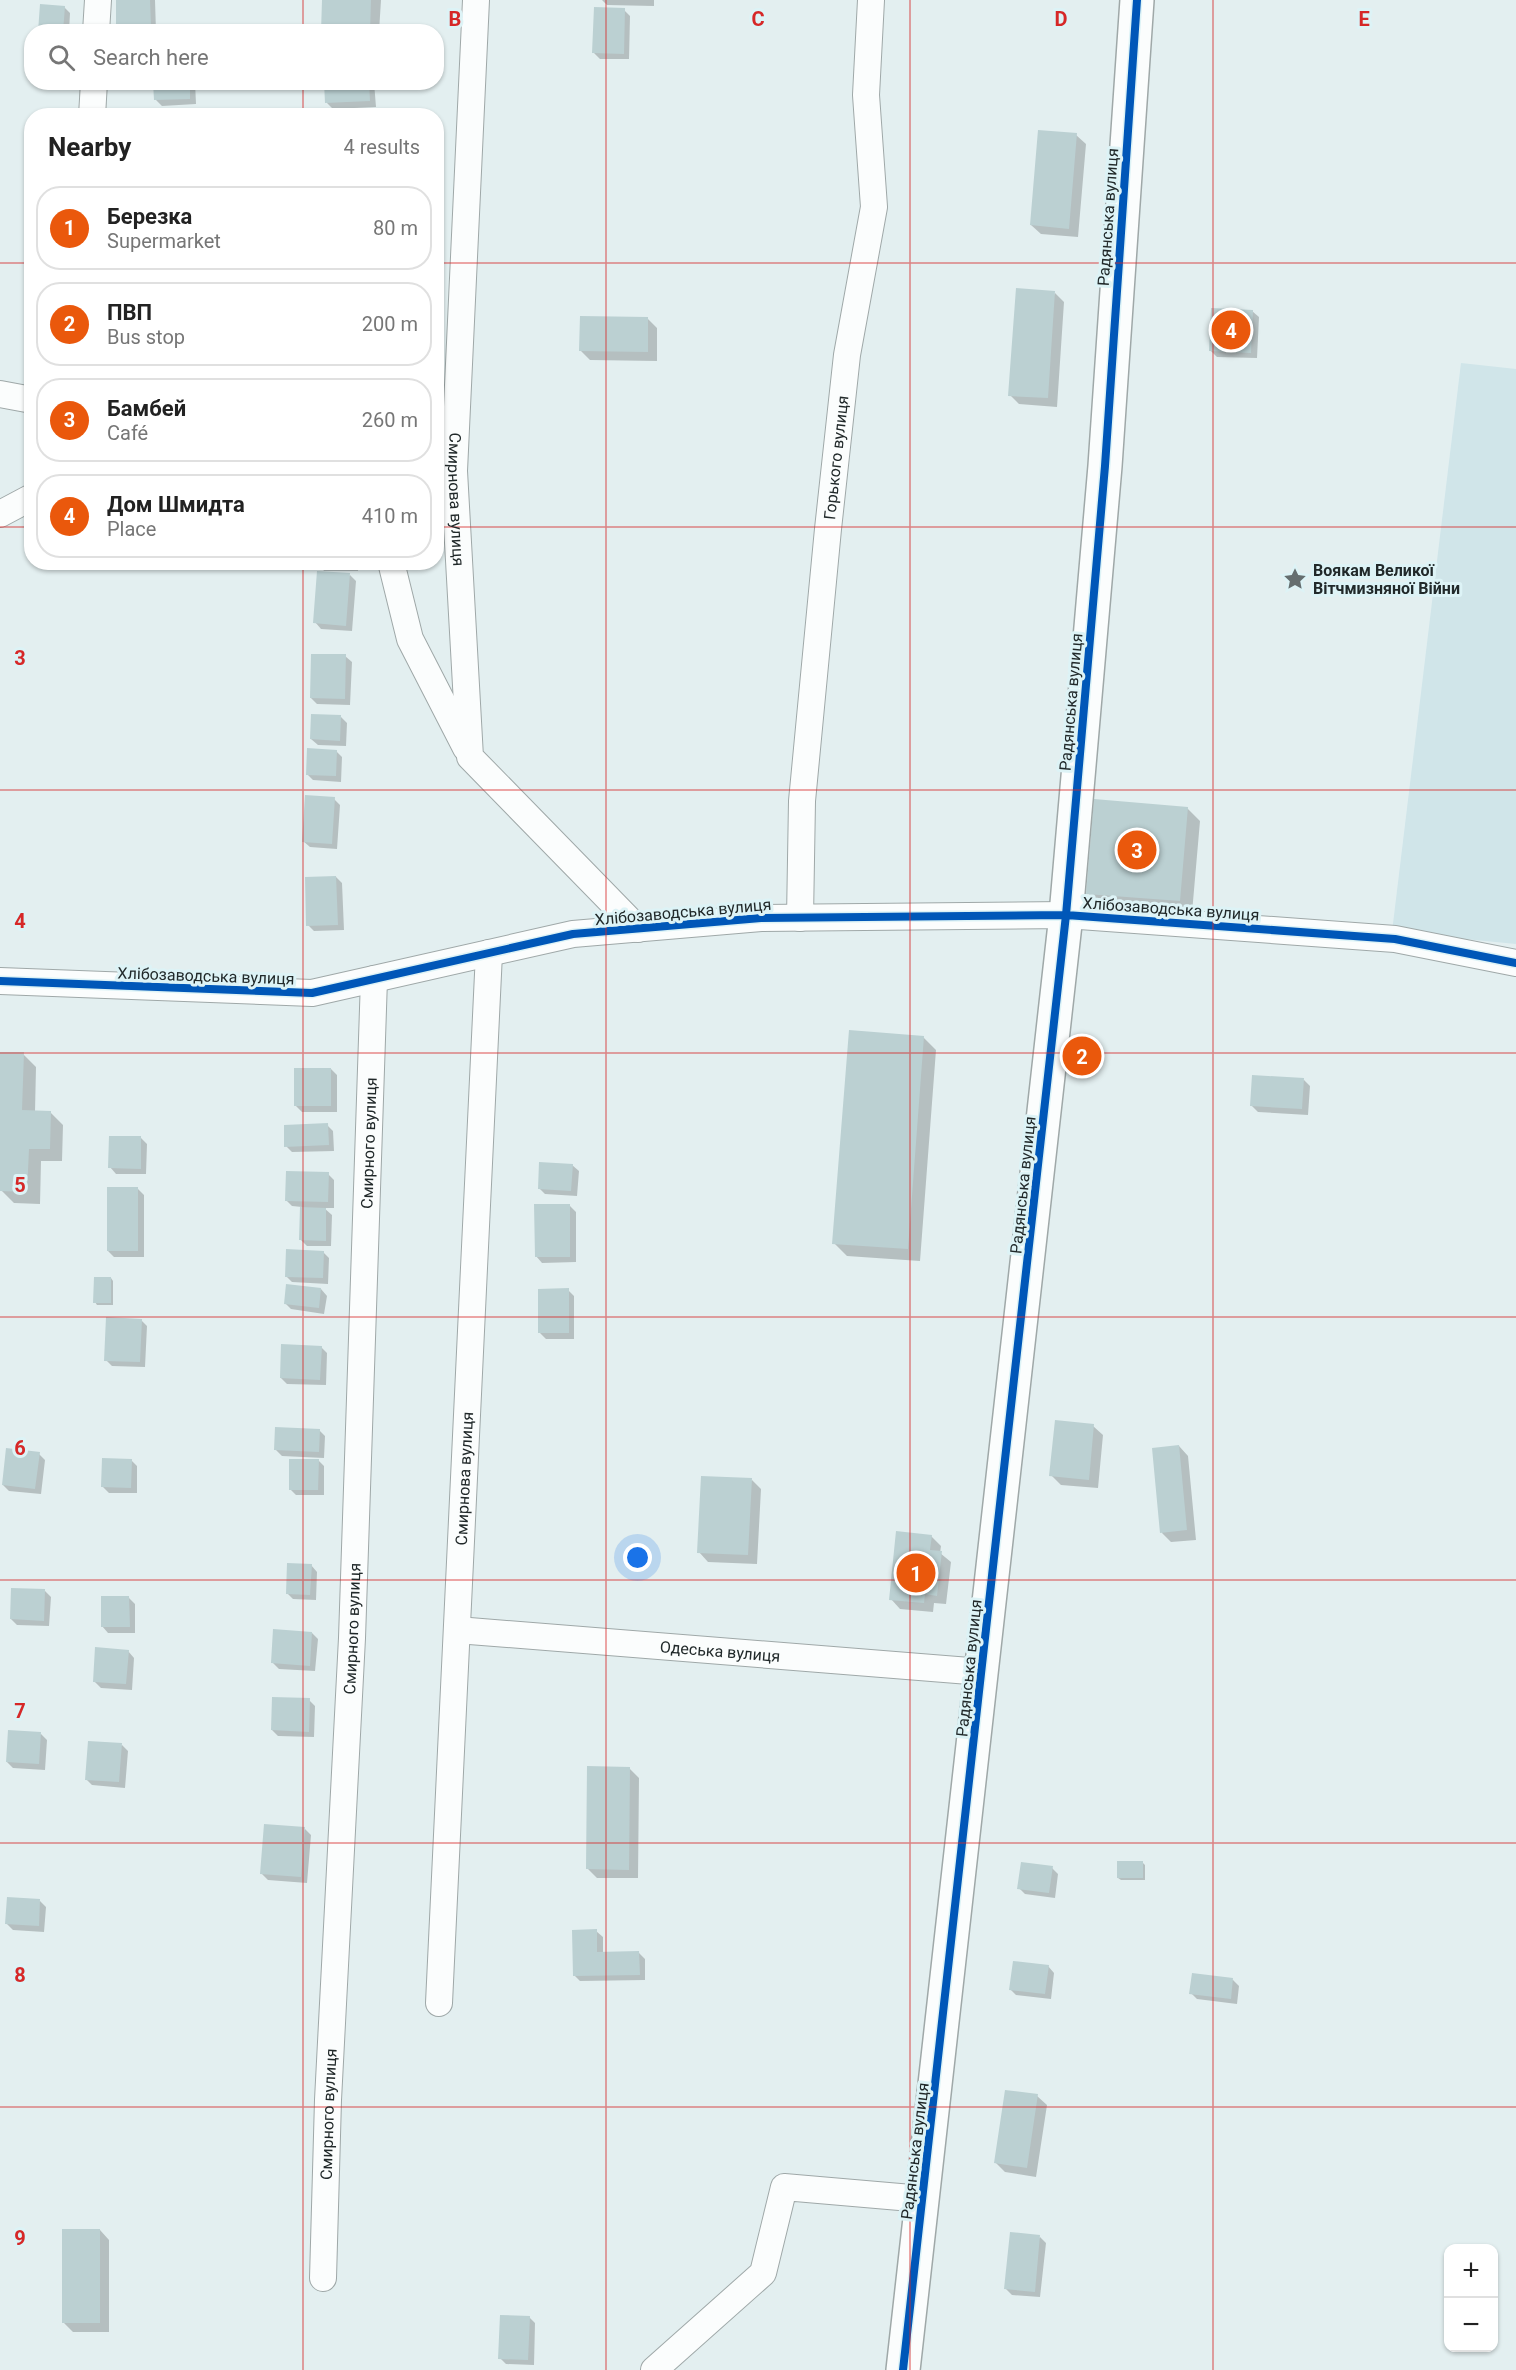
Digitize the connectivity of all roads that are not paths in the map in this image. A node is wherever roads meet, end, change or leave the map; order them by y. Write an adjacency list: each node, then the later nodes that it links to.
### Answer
1 (98, 0): 5 (street)
2 (476, 0): 11 (street, Смирнова вулиця)
3 (871, 0): 16 (street, Горького вулиця)
4 (1137, 0): 15 (street, Радянська вулиця)
5 (96, 24)
6 (94, 90): 7 (street)
7 (92, 108)
8 (0, 394): 9 (street)
9 (24, 398)
10 (24, 501): 12 (street)
11 (446, 503): 14 (street, Смирнова вулиця)
12 (0, 514)
13 (393, 570): 14 (street)
14 (470, 757): 17 (street)
15 (1066, 915): 16 (street, Хлібозаводська вулиця); 19 (street, Хлібозаводська вулиця); 23 (street, Радянська вулиця)
16 (800, 918): 17 (street, Хлібозаводська вулиця)
17 (638, 929): 18 (street, Хлібозаводська вулиця)
18 (489, 953): 20 (street, Хлібозаводська вулиця); 22 (street, Смирнова вулиця)
19 (1516, 963)
20 (374, 979): 21 (street, Хлібозаводська вулиця); 26 (street, Смирного вулиця)
21 (0, 981)
22 (457, 1630): 23 (street, Одеська вулиця); 24 (street, Смирнова вулиця)
23 (982, 1672): 25 (street, Радянська вулиця)
24 (439, 2003)
25 (923, 2199): 27 (street); 28 (street, Радянська вулиця)
26 (322, 2278)
27 (654, 2370)
28 (903, 2370)

